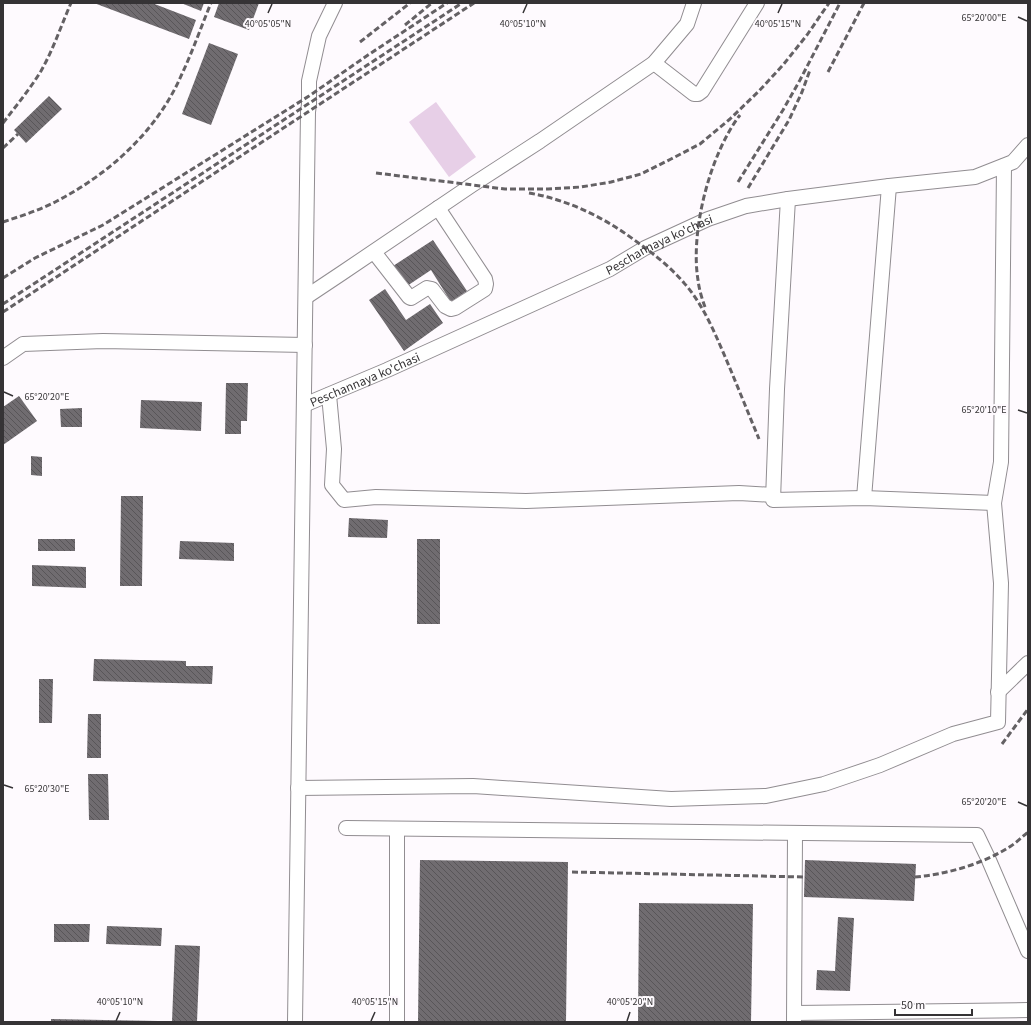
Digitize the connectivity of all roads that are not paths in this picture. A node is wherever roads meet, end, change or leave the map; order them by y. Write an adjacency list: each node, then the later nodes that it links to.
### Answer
1 (335, 3): 11 (street)
2 (694, 3): 4 (street)
3 (757, 3): 4 (street)
4 (654, 63): 9 (street)
5 (1028, 145): 6 (street, Peschannaya ko'chasi)
6 (1004, 166): 7 (street, Peschannaya ko'chasi); 18 (street)
7 (889, 186): 8 (street, Peschannaya ko'chasi); 17 (street)
8 (788, 199): 14 (street, Peschannaya ko'chasi); 16 (street)
9 (438, 208): 10 (street); 10 (street)
10 (374, 252): 11 (street)
11 (306, 297): 12 (street)
12 (305, 345): 13 (street); 15 (street)
13 (3, 358)
14 (329, 395): 15 (street, Peschannaya ko'chasi); 16 (street)
15 (304, 405): 21 (street)
16 (773, 496): 17 (street)
17 (864, 498): 18 (street)
18 (994, 502): 20 (street)
19 (1028, 663): 20 (street)
20 (998, 692): 21 (street)
21 (298, 788): 28 (street)
22 (346, 828): 23 (street)
23 (397, 829): 24 (street); 29 (street)
24 (795, 833): 25 (street); 27 (street)
25 (1028, 951)
26 (1028, 1010): 27 (street)
27 (794, 1018)
28 (295, 1022)
29 (397, 1022)

